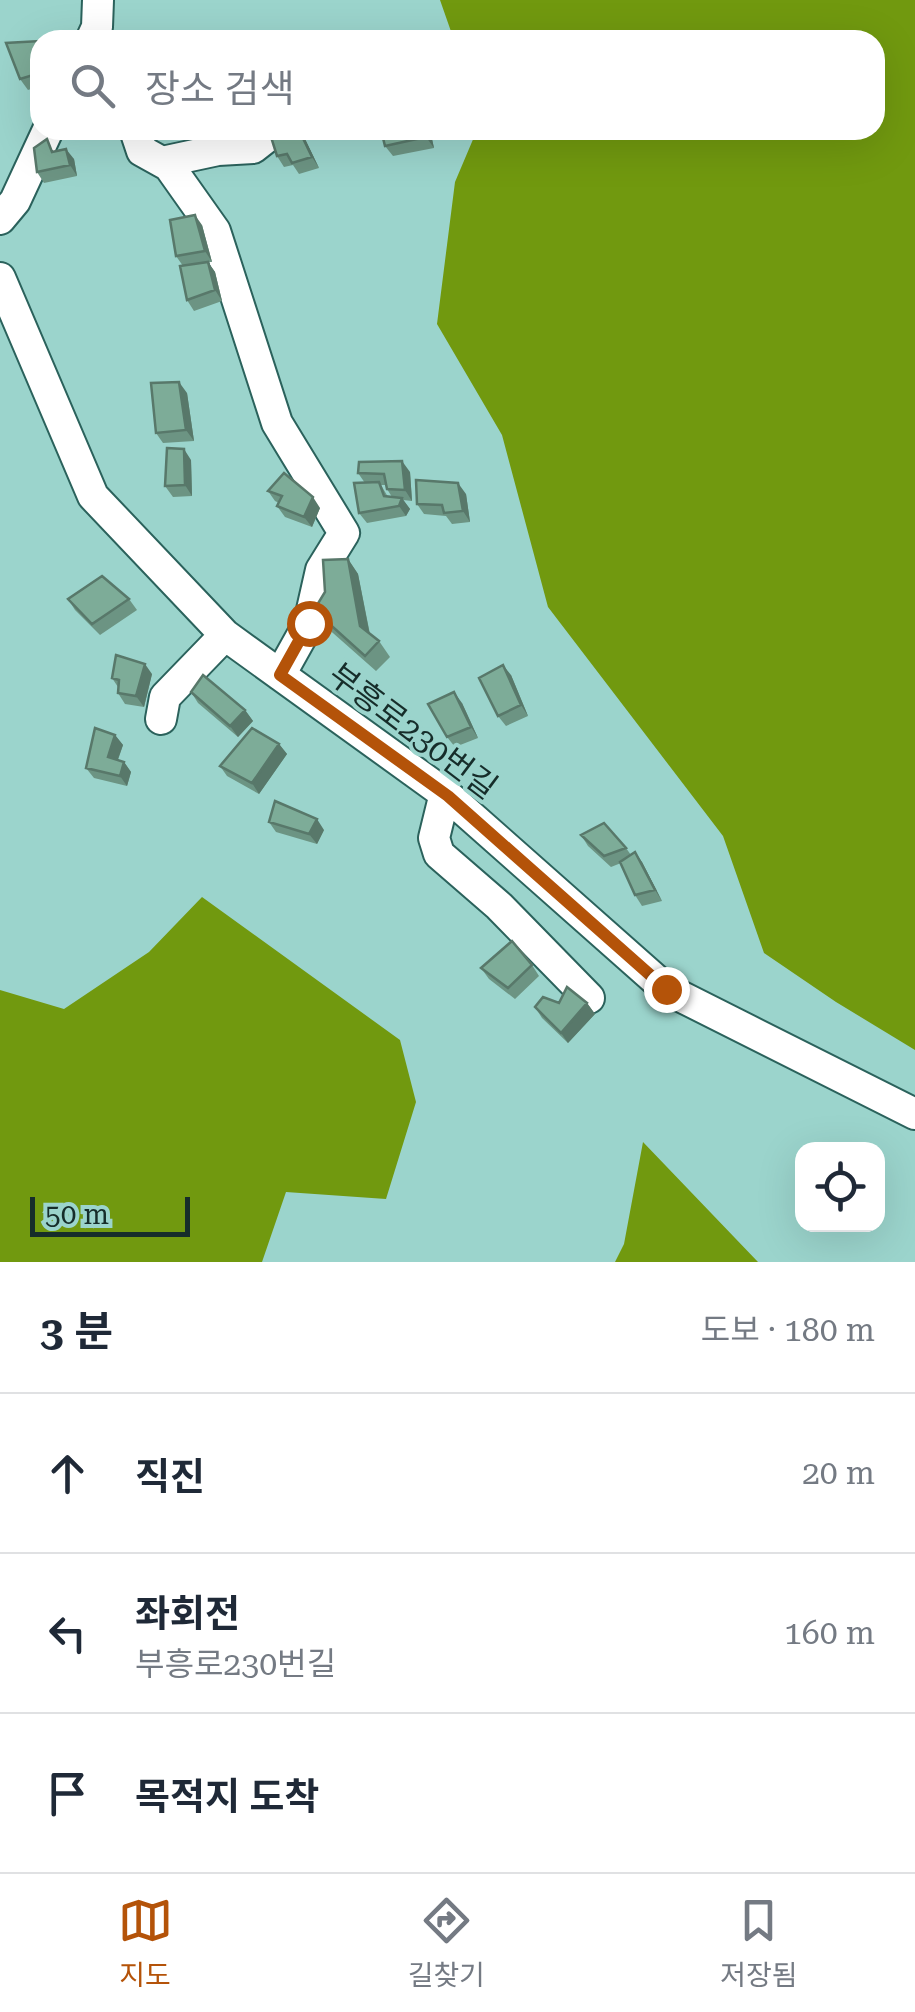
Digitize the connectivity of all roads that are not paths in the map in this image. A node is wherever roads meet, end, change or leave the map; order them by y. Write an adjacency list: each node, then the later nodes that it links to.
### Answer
1 (98, 0): 2 (street)
2 (95, 30)
3 (43, 140): 7 (street)
4 (138, 140): 6 (street)
5 (264, 140): 6 (street)
6 (162, 162): 10 (street)
7 (0, 220)
8 (0, 278): 9 (street, 부흥로230번길)
9 (224, 636): 10 (street, 부흥로230번길); 11 (street)
10 (280, 675): 12 (street, 부흥로230번길)
11 (161, 720)
12 (445, 793): 13 (street); 14 (street, 부흥로230번길)
13 (589, 998)
14 (915, 1114)

